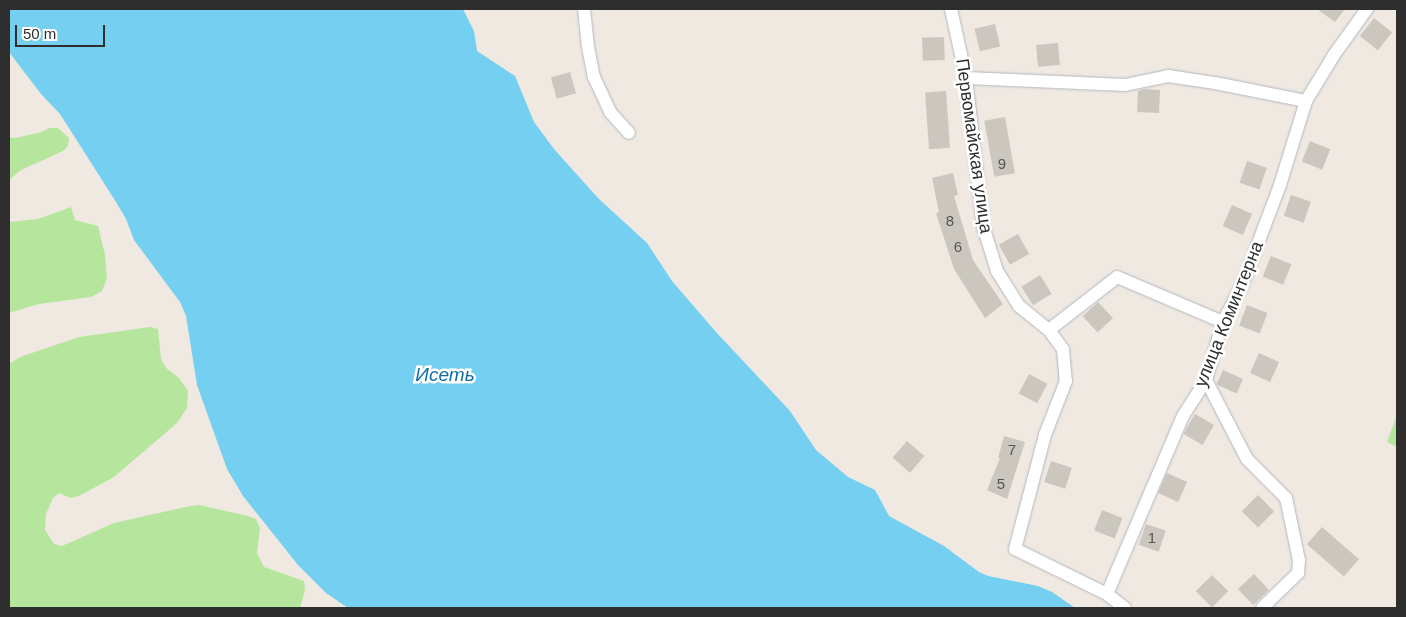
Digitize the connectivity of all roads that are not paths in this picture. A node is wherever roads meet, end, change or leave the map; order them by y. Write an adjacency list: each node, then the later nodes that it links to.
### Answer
1 (584, 9): 6 (street)
2 (951, 9): 4 (street, Первомайская улица)
3 (1366, 9): 5 (street, улица Коминтерна)
4 (966, 78): 5 (street); 8 (street, Первомайская улица)
5 (1306, 101): 7 (street, улица Коминтерна)
6 (629, 133)
7 (1223, 322): 8 (street); 9 (street, улица Коминтерна)
8 (1049, 330): 10 (street, Первомайская улица)
9 (1206, 380): 10 (street, улица Коминтерна); 12 (street)
10 (1107, 594): 11 (street)
11 (1125, 608)
12 (1262, 608)

